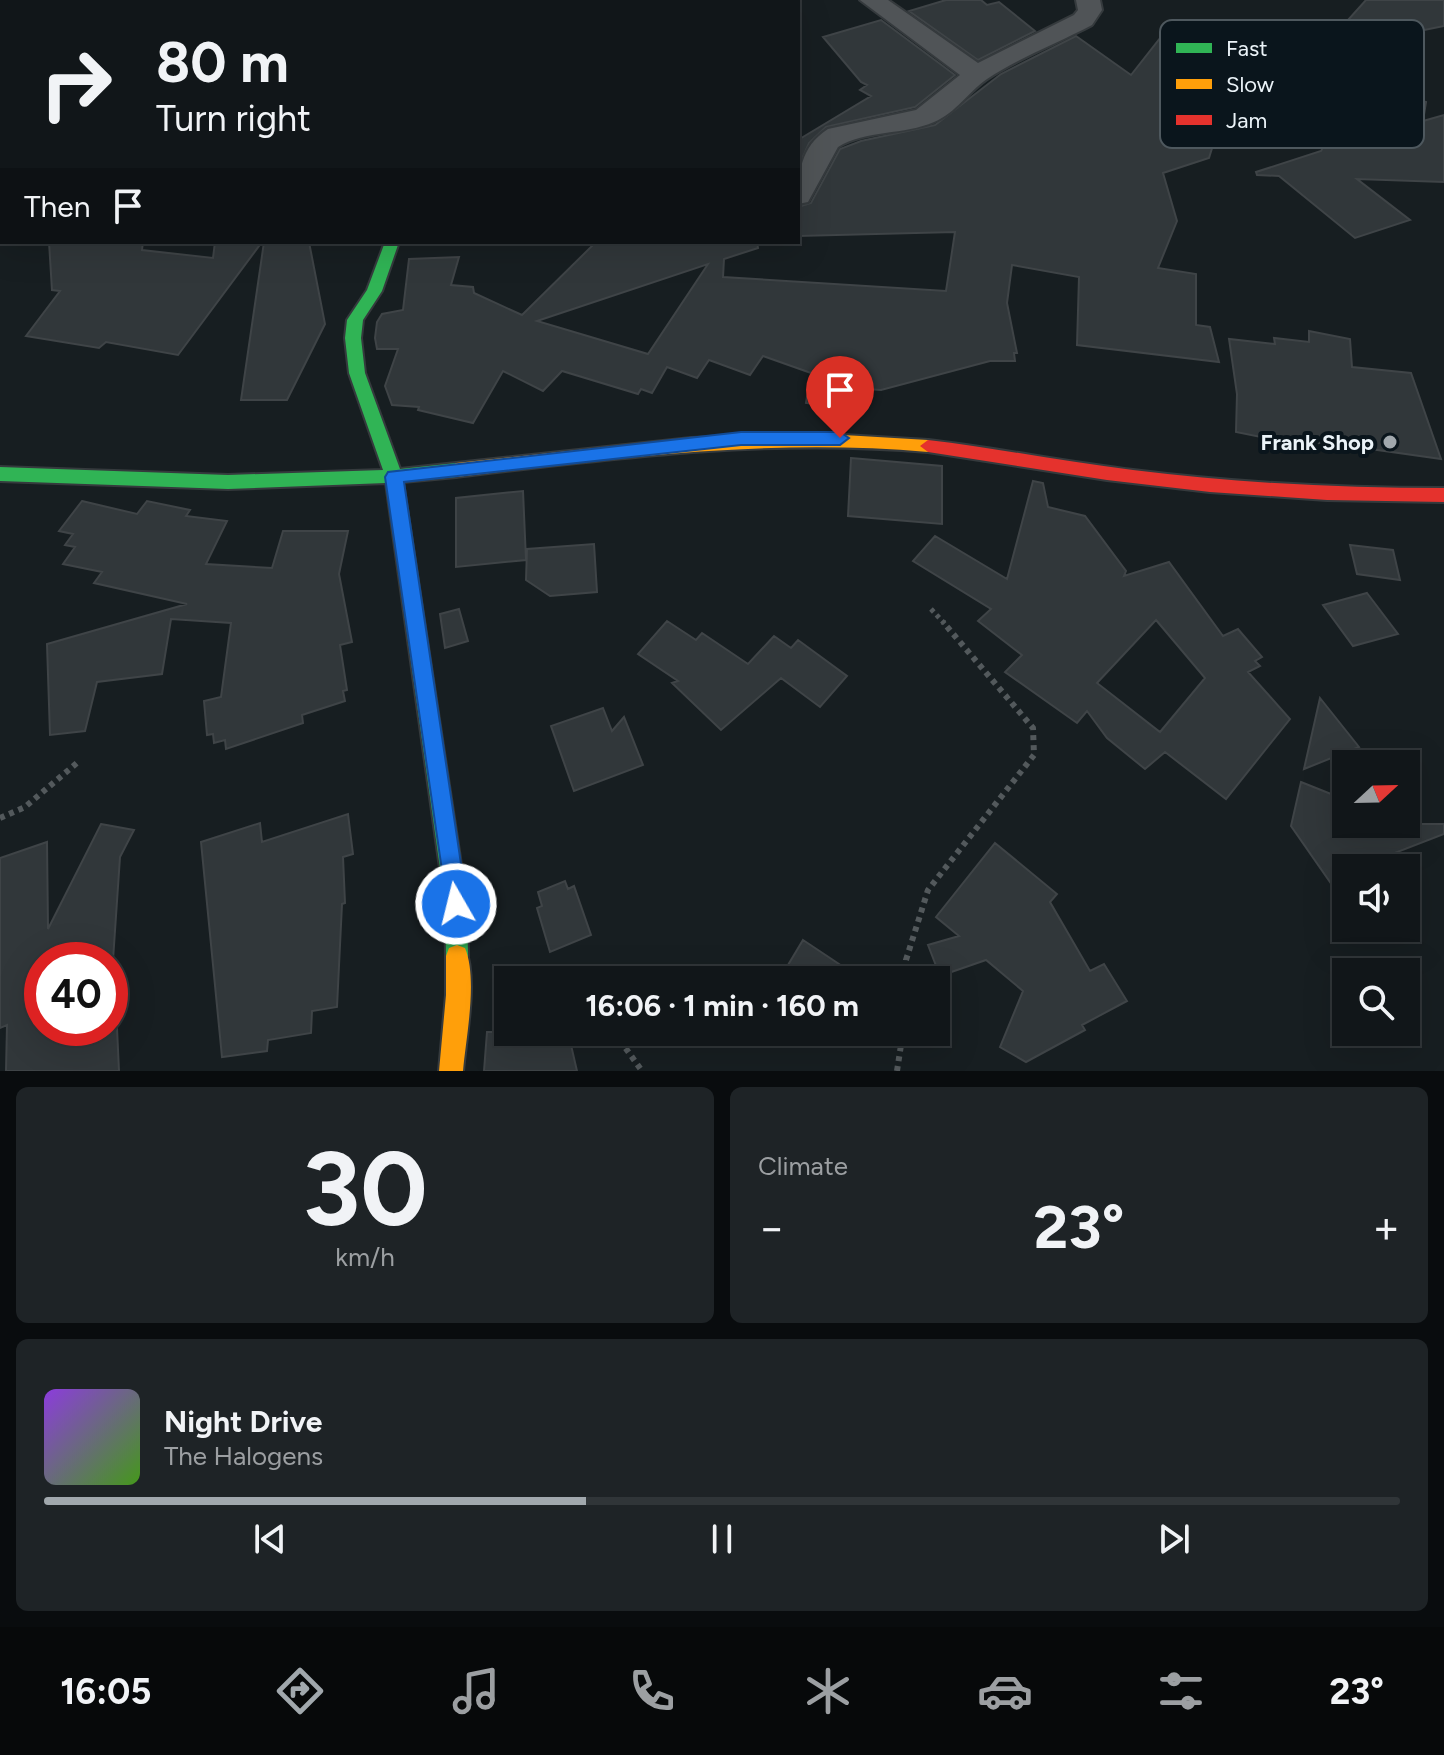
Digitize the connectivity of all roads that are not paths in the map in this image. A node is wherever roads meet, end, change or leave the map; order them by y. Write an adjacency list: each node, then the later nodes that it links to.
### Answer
1 (872, 0): 3 (street)
2 (1088, 0): 3 (street)
3 (976, 74): 4 (street)
4 (800, 191)
5 (391, 244): 7 (street)
6 (0, 474): 7 (street)
7 (394, 477): 8 (street); 9 (street)
8 (1444, 495)
9 (451, 1071)

